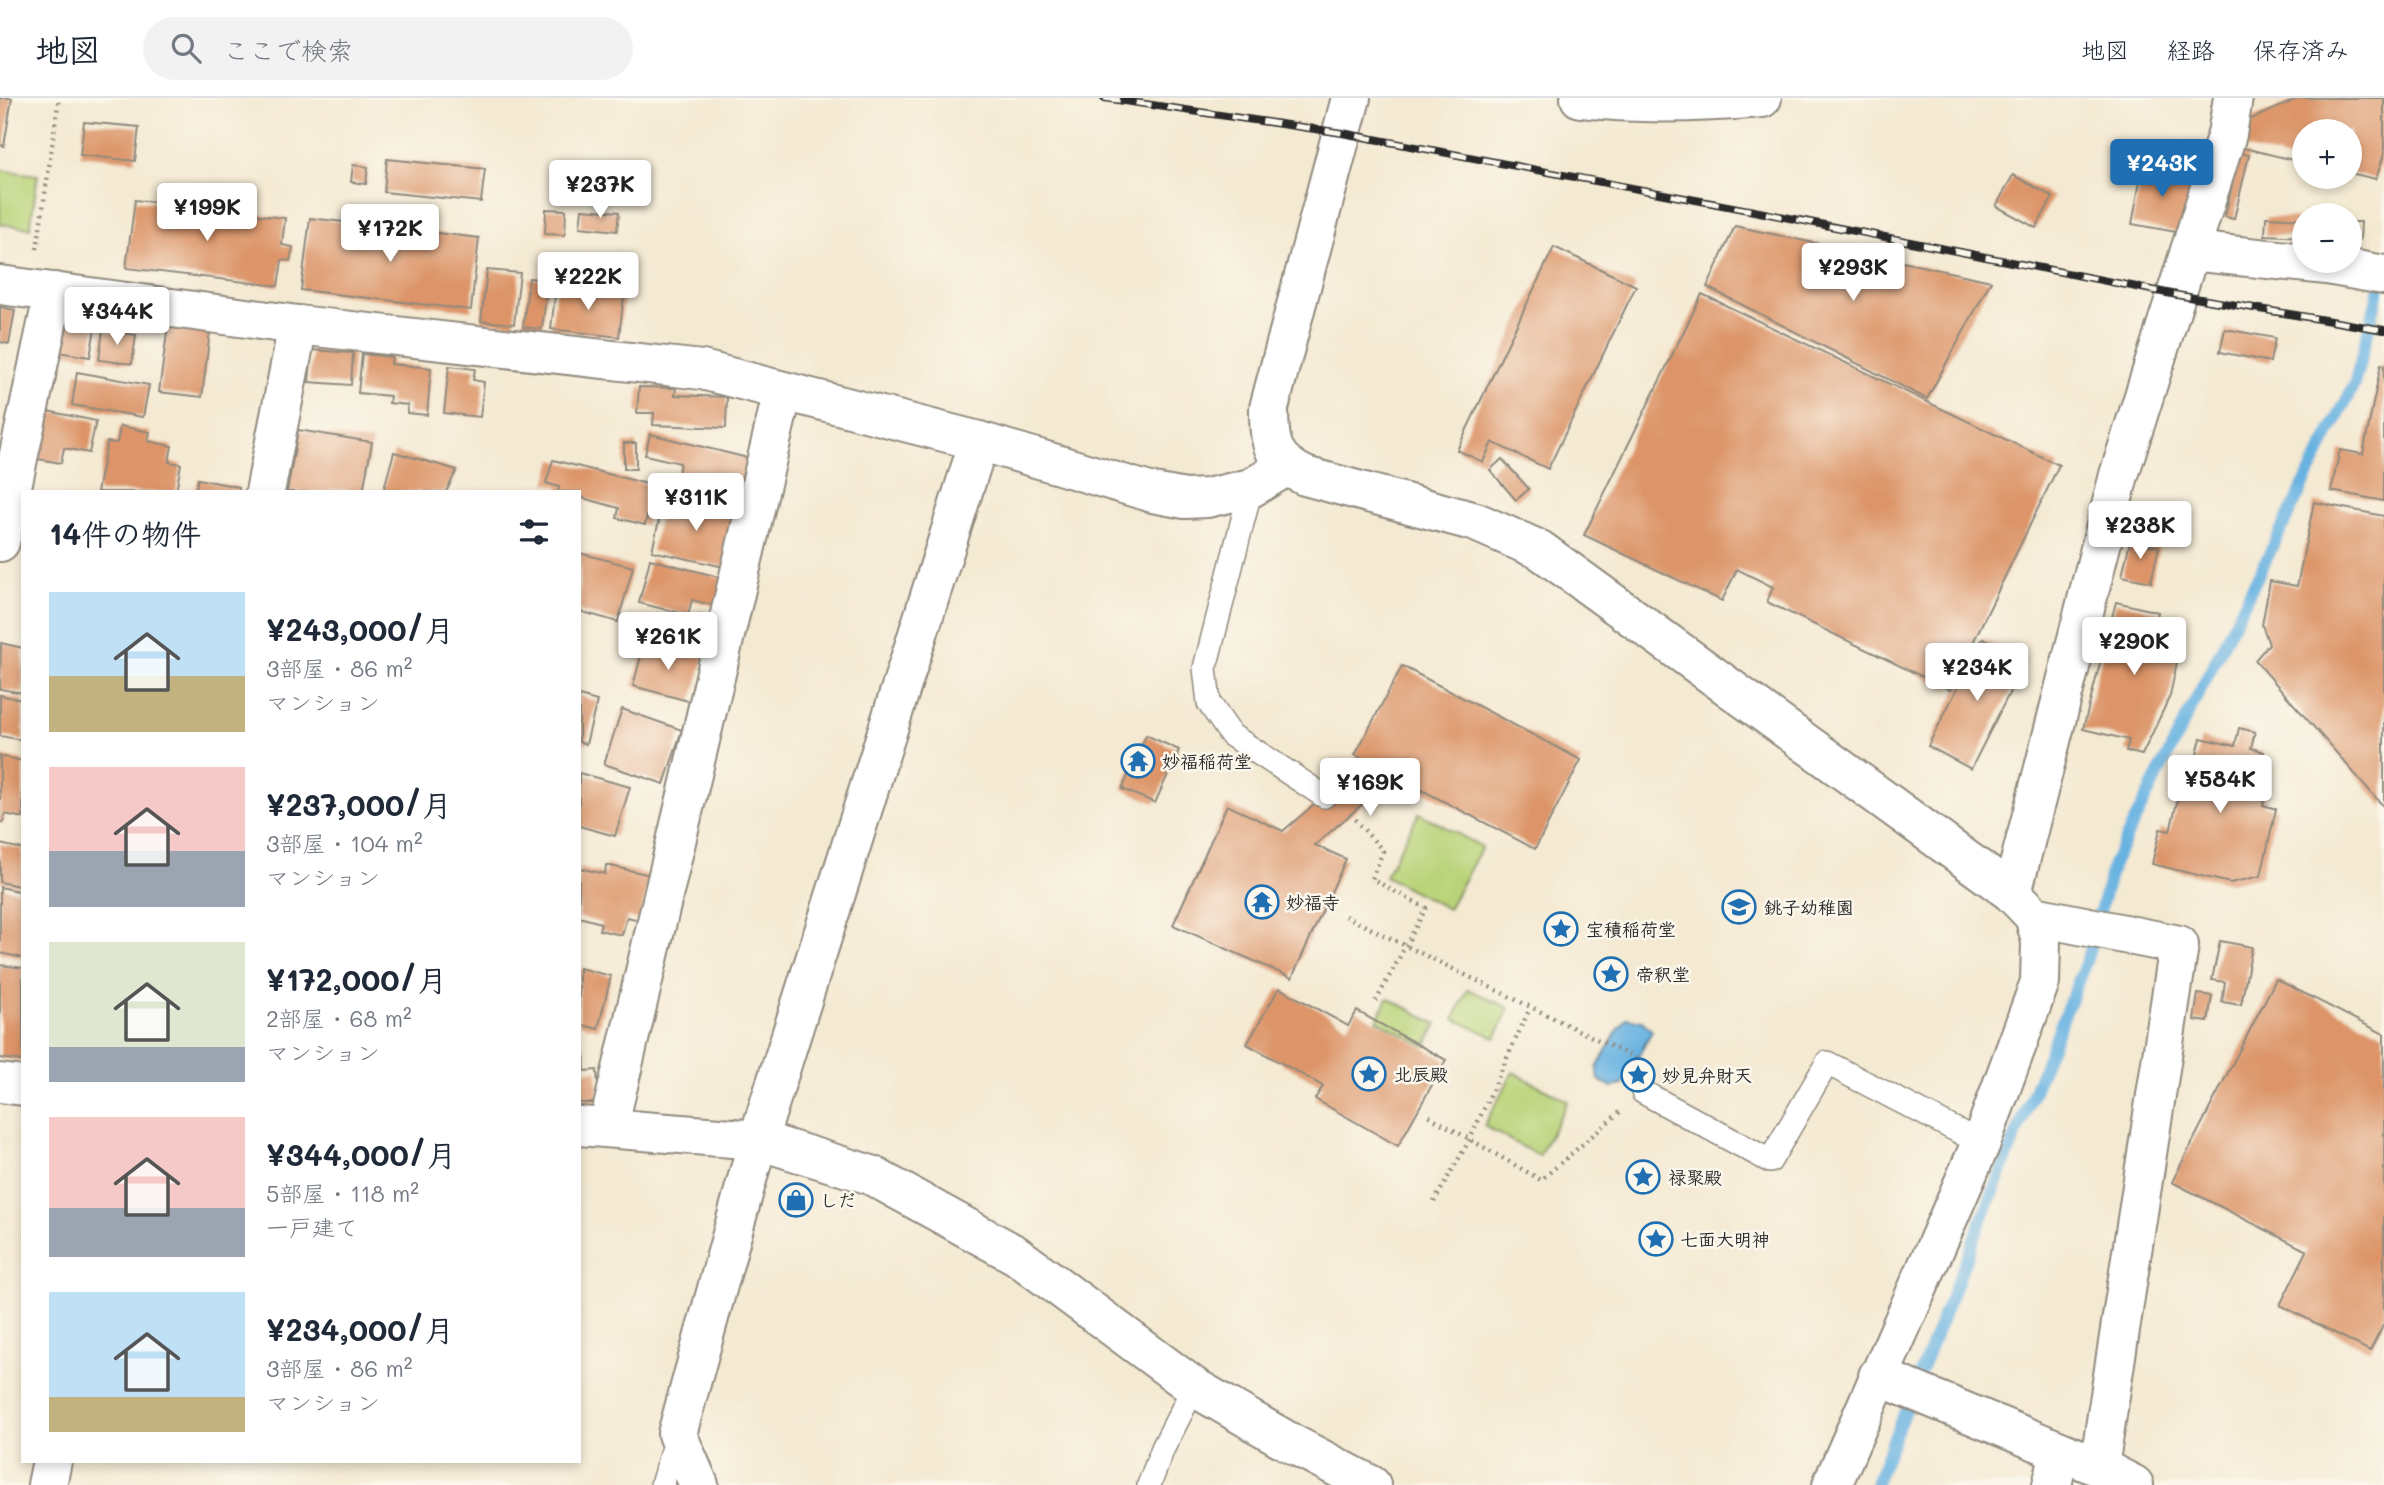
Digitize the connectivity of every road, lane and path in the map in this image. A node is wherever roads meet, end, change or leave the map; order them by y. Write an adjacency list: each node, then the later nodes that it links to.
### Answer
1 (59, 98): 6 (path)
2 (1351, 98): 14 (street)
3 (1580, 98): 4 (street)
4 (1762, 98)
5 (2233, 98): 7 (street)
6 (38, 249)
7 (2190, 251): 8 (street); 20 (street)
8 (2384, 275)
9 (0, 285): 10 (street)
10 (54, 292): 11 (street); 17 (street)
11 (298, 325): 12 (street); 16 (street)
12 (783, 391): 13 (street); 30 (street)
13 (979, 441): 15 (street); 32 (street)
14 (1286, 467): 15 (street); 20 (street)
15 (1251, 488): 18 (lane)
16 (265, 490)
17 (0, 542)
18 (1324, 796)
19 (1350, 814): 22 (path)
20 (2023, 904): 33 (street); 39 (street)
21 (1345, 916): 22 (path)
22 (1405, 945): 23 (path); 24 (path)
23 (1376, 1001)
24 (1530, 1008): 25 (path); 31 (path)
25 (1646, 1063)
26 (0, 1083): 27 (street)
27 (21, 1086)
28 (1643, 1092): 31 (path); 33 (lane)
29 (1429, 1116): 31 (path)
30 (594, 1127): 32 (street)
31 (1470, 1139): 34 (path)
32 (758, 1140): 36 (street); 37 (street)
33 (1981, 1143): 35 (street)
34 (1434, 1202)
35 (1878, 1376): 40 (street); 46 (street)
36 (1194, 1387): 44 (lane); 45 (street)
37 (677, 1434): 42 (lane); 43 (street)
38 (52, 1463): 41 (street)
39 (2099, 1467): 40 (street); 47 (street)
40 (2056, 1468)
41 (47, 1485)
42 (662, 1485)
43 (699, 1485)
44 (1149, 1485)
45 (1371, 1485)
46 (1832, 1485)
47 (2134, 1485)

